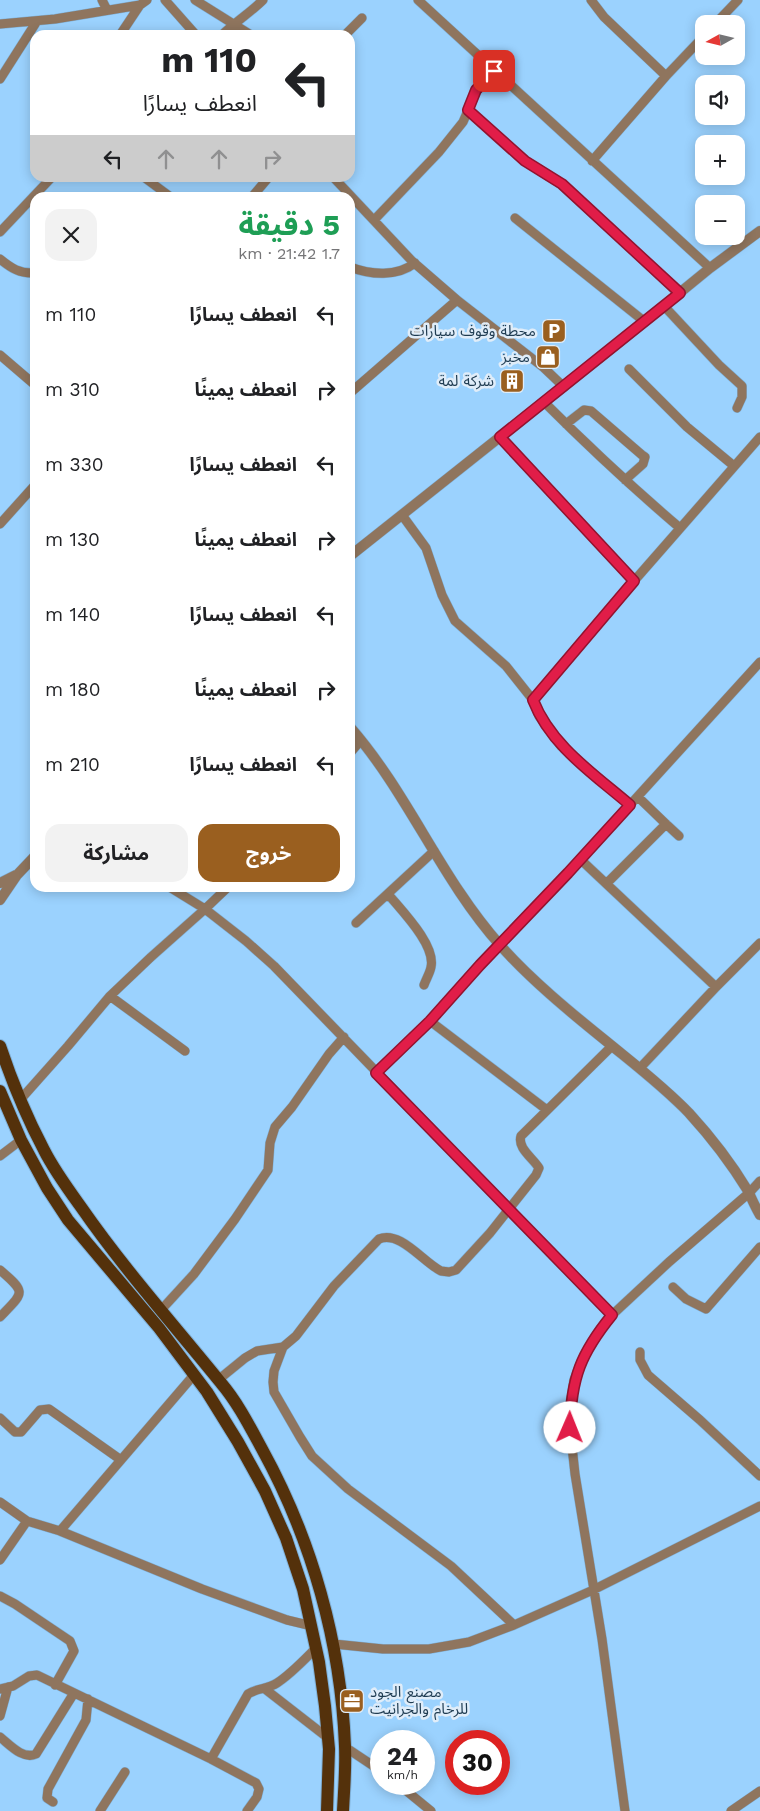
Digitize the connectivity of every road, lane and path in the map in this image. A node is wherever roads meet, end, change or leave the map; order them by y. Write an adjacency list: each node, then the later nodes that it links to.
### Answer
1 (102, 0): 9 (street)
2 (166, 0): 17 (street)
3 (195, 0): 14 (street)
4 (263, 0): 14 (street)
5 (418, 0): 23 (street)
6 (591, 0): 24 (street)
7 (738, 0): 10 (street)
8 (143, 2): 9 (street); 16 (street)
9 (107, 10): 12 (street)
10 (724, 15)
11 (362, 18): 20 (street)
12 (37, 21): 13 (street); 15 (street)
13 (0, 24)
14 (233, 24): 18 (street); 19 (street)
15 (31, 30)
16 (123, 30)
17 (192, 30)
18 (227, 30)
19 (243, 30)
20 (350, 30)
21 (30, 32): 25 (street)
22 (695, 45): 24 (street)
23 (494, 71): 26 (street); 27 (street)
24 (666, 76): 27 (street)
25 (0, 79)
26 (468, 110): 39 (street); 47 (street)
27 (592, 161): 44 (street)
28 (47, 182): 32 (street)
29 (150, 182): 33 (street)
30 (265, 182): 34 (street)
31 (338, 182): 35 (street)
32 (38, 192)
33 (164, 192)
34 (256, 192)
35 (348, 192)
36 (355, 199): 39 (street)
37 (30, 201): 41 (street)
38 (515, 218): 50 (street)
39 (375, 219): 43 (street)
40 (760, 231): 44 (street)
41 (0, 232)
42 (0, 259): 46 (street)
43 (415, 263): 45 (street); 48 (street)
44 (710, 268): 47 (street)
45 (355, 269)
46 (30, 272)
47 (680, 293): 49 (street)
48 (457, 300): 54 (street); 55 (street)
49 (664, 306): 50 (street); 57 (street)
50 (645, 322): 54 (street)
51 (0, 355): 53 (street)
52 (629, 370): 61 (street)
53 (30, 381)
54 (564, 387): 56 (street)
55 (355, 389)
56 (544, 402): 58 (street); 59 (street)
57 (737, 408)
58 (566, 424): 62 (street); 62 (street)
59 (500, 437): 64 (street); 68 (street)
60 (760, 437): 61 (street)
61 (734, 466): 66 (street)
62 (625, 480): 66 (street)
63 (30, 491): 65 (street)
64 (402, 516): 67 (street); 70 (street)
65 (0, 524)
66 (680, 528): 68 (street)
67 (355, 552)
68 (634, 581): 70 (street)
69 (760, 662): 74 (street)
70 (533, 700): 75 (street)
71 (355, 733): 72 (street)
72 (361, 740): 73 (street); 78 (street)
73 (355, 747)
74 (638, 797): 75 (street); 76 (street)
75 (630, 805): 79 (street)
76 (666, 824): 77 (street); 83 (street)
77 (680, 836)
78 (434, 852): 86 (street); 91 (street)
79 (580, 859): 83 (street); 91 (street)
80 (30, 861): 81 (street)
81 (17, 874): 82 (street); 87 (street)
82 (0, 883)
83 (607, 883): 93 (street)
84 (177, 892): 88 (street)
85 (224, 892): 88 (street)
86 (388, 894): 89 (street); 92 (street)
87 (0, 900)
88 (206, 910): 94 (street); 96 (street)
89 (356, 923)
90 (760, 943): 93 (street)
91 (499, 944): 95 (street); 98 (street)
92 (424, 985)
93 (716, 986): 100 (street)
94 (110, 996): 99 (street); 103 (street)
95 (430, 1021): 101 (street); 104 (street)
96 (344, 1038): 101 (street); 114 (street)
97 (0, 1046): 103 (main road)
98 (612, 1046): 100 (street); 104 (street)
99 (185, 1051)
100 (640, 1068): 108 (street)
101 (376, 1073): 109 (street)
102 (0, 1091): 105 (main road)
103 (20, 1100): 114 (main road)
104 (547, 1110): 109 (street)
105 (21, 1140): 106 (street); 119 (main road)
106 (0, 1156)
107 (760, 1181): 108 (street)
108 (749, 1193): 110 (street); 115 (street)
109 (509, 1209): 115 (street); 117 (street)
110 (760, 1215)
111 (760, 1247): 113 (street)
112 (0, 1270): 116 (street)
113 (673, 1287)
114 (161, 1310): 120 (main road)
115 (612, 1315): 129 (street)
116 (0, 1317)
117 (283, 1347): 120 (street); 131 (street)
118 (640, 1352): 123 (street)
119 (193, 1376): 122 (street); 132 (main road)
120 (218, 1380): 133 (main road)
121 (0, 1418): 122 (street)
122 (121, 1460): 127 (street)
123 (760, 1476)
124 (0, 1502): 126 (street)
125 (760, 1506): 129 (street)
126 (27, 1521): 127 (street); 128 (street)
127 (60, 1532): 132 (street)
128 (0, 1560)
129 (593, 1590): 131 (street); 155 (street)
130 (0, 1596): 135 (street)
131 (514, 1625): 133 (street)
132 (312, 1626): 134 (main road)
133 (334, 1644): 143 (main road)
134 (316, 1648): 137 (street); 142 (main road)
135 (55, 1685): 136 (street); 138 (street)
136 (4, 1688): 140 (street)
137 (265, 1689): 142 (street); 144 (street)
138 (74, 1693): 139 (street); 141 (street)
139 (88, 1699): 144 (street); 149 (street)
140 (0, 1716)
141 (0, 1737)
142 (328, 1738): 152 (main road)
143 (345, 1747): 145 (street); 153 (main road)
144 (211, 1759): 151 (street)
145 (370, 1764)
146 (125, 1772): 150 (street)
147 (760, 1791): 156 (street)
148 (411, 1795): 154 (street)
149 (53, 1802)
150 (100, 1811)
151 (247, 1811)
152 (327, 1811)
153 (343, 1811)
154 (431, 1811)
155 (625, 1811)
156 (731, 1811)

